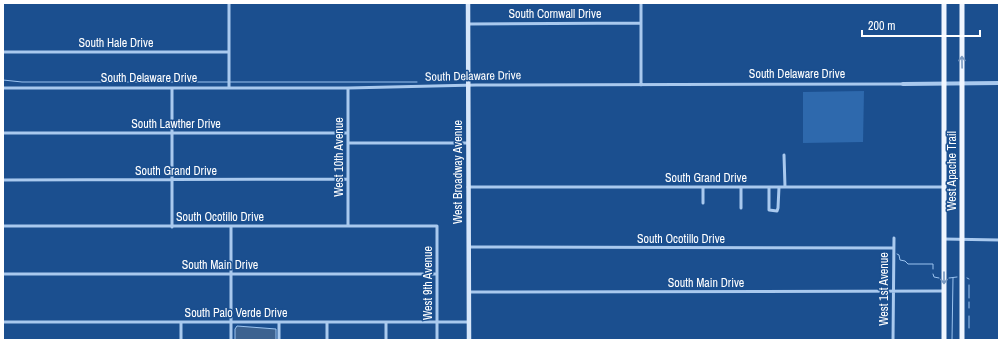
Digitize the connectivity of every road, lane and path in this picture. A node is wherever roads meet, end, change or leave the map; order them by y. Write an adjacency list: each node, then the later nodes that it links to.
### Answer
1 (229, 3): 9 (street)
2 (468, 3): 7 (main road, West Broadway Avenue)
3 (641, 3): 6 (street)
4 (944, 3): 10 (main road, West Apache Trail)
5 (962, 3): 11 (main road, West Apache Trail, one-way to 5)
6 (641, 23): 7 (street, South Cornwall Drive); 16 (street)
7 (468, 24): 15 (main road, West Broadway Avenue)
8 (3, 52): 9 (street, South Hale Drive)
9 (228, 52): 13 (street)
10 (944, 83): 11 (street, South Delaware Drive); 14 (street, South Delaware Drive); 35 (main road, West Apache Trail)
11 (962, 83): 12 (street, South Delaware Drive); 45 (main road, West Apache Trail)
12 (999, 83)
13 (229, 84): 18 (street, South Delaware Drive); 19 (street, South Delaware Drive)
14 (903, 84): 16 (street, South Delaware Drive)
15 (468, 85): 16 (street, South Delaware Drive); 19 (street, South Delaware Drive); 24 (main road, West Broadway Avenue)
16 (641, 85)
17 (3, 88): 18 (street, South Delaware Drive)
18 (172, 88): 21 (street)
19 (348, 88): 22 (street, West 10th Avenue)
20 (3, 133): 21 (street, South Lawther Drive)
21 (172, 133): 22 (street, South Lawther Drive); 28 (street)
22 (348, 133): 23 (street, West 10th Avenue)
23 (348, 143): 24 (street); 26 (street, West 10th Avenue)
24 (468, 143): 29 (main road, West Broadway Avenue)
25 (784, 155): 34 (street)
26 (348, 179): 28 (street, South Grand Drive); 41 (street, West 10th Avenue)
27 (3, 180): 28 (street, South Grand Drive)
28 (172, 180): 39 (street)
29 (468, 187): 30 (street, South Grand Drive); 47 (main road, West Broadway Avenue)
30 (703, 187): 31 (street, South Grand Drive); 36 (street)
31 (741, 187): 32 (street, South Grand Drive); 37 (street)
32 (769, 187): 33 (street, South Grand Drive); 33 (street)
33 (779, 187): 34 (street, South Grand Drive)
34 (785, 187): 35 (street, South Grand Drive)
35 (944, 187): 44 (main road, West Apache Trail)
36 (703, 203)
37 (741, 208)
38 (3, 226): 39 (street, South Ocotillo Drive)
39 (172, 226): 40 (street, South Ocotillo Drive)
40 (231, 226): 41 (street, South Ocotillo Drive); 50 (street)
41 (348, 226): 42 (street, South Ocotillo Drive)
42 (437, 226): 51 (street, West 9th Avenue)
43 (894, 238): 48 (street, West 1st Avenue)
44 (944, 239): 45 (street); 52 (main road, West Apache Trail, one-way to 52)
45 (962, 240): 46 (street); 72 (main road, West Apache Trail)
46 (999, 240)
47 (469, 247): 48 (street, South Ocotillo Drive); 53 (main road, West Broadway Avenue)
48 (893, 248): 54 (street, West 1st Avenue)
49 (3, 274): 50 (street, South Main Drive)
50 (231, 274): 51 (street, South Main Drive); 57 (street)
51 (437, 274): 61 (street, West 9th Avenue)
52 (944, 291): 54 (street, South Main Drive); 71 (main road, West Apache Trail)
53 (469, 292): 54 (street, South Main Drive); 62 (main road, West Broadway Avenue)
54 (893, 292): 70 (street, West 1st Avenue)
55 (3, 322): 56 (street, South Palo Verde Drive)
56 (181, 322): 57 (street, South Palo Verde Drive); 63 (street)
57 (231, 322): 58 (street, South Palo Verde Drive); 64 (street)
58 (279, 322): 59 (street, South Palo Verde Drive); 65 (street)
59 (327, 322): 60 (street, South Palo Verde Drive); 66 (street)
60 (386, 322): 61 (street, South Palo Verde Drive); 67 (street)
61 (437, 322): 62 (street, South Palo Verde Drive); 68 (street, West 9th Avenue)
62 (469, 322): 69 (main road, West Broadway Avenue)
63 (181, 340)
64 (231, 340)
65 (279, 340)
66 (327, 340)
67 (386, 340)
68 (437, 340)
69 (469, 340)
70 (893, 340)
71 (944, 340)
72 (962, 340)

